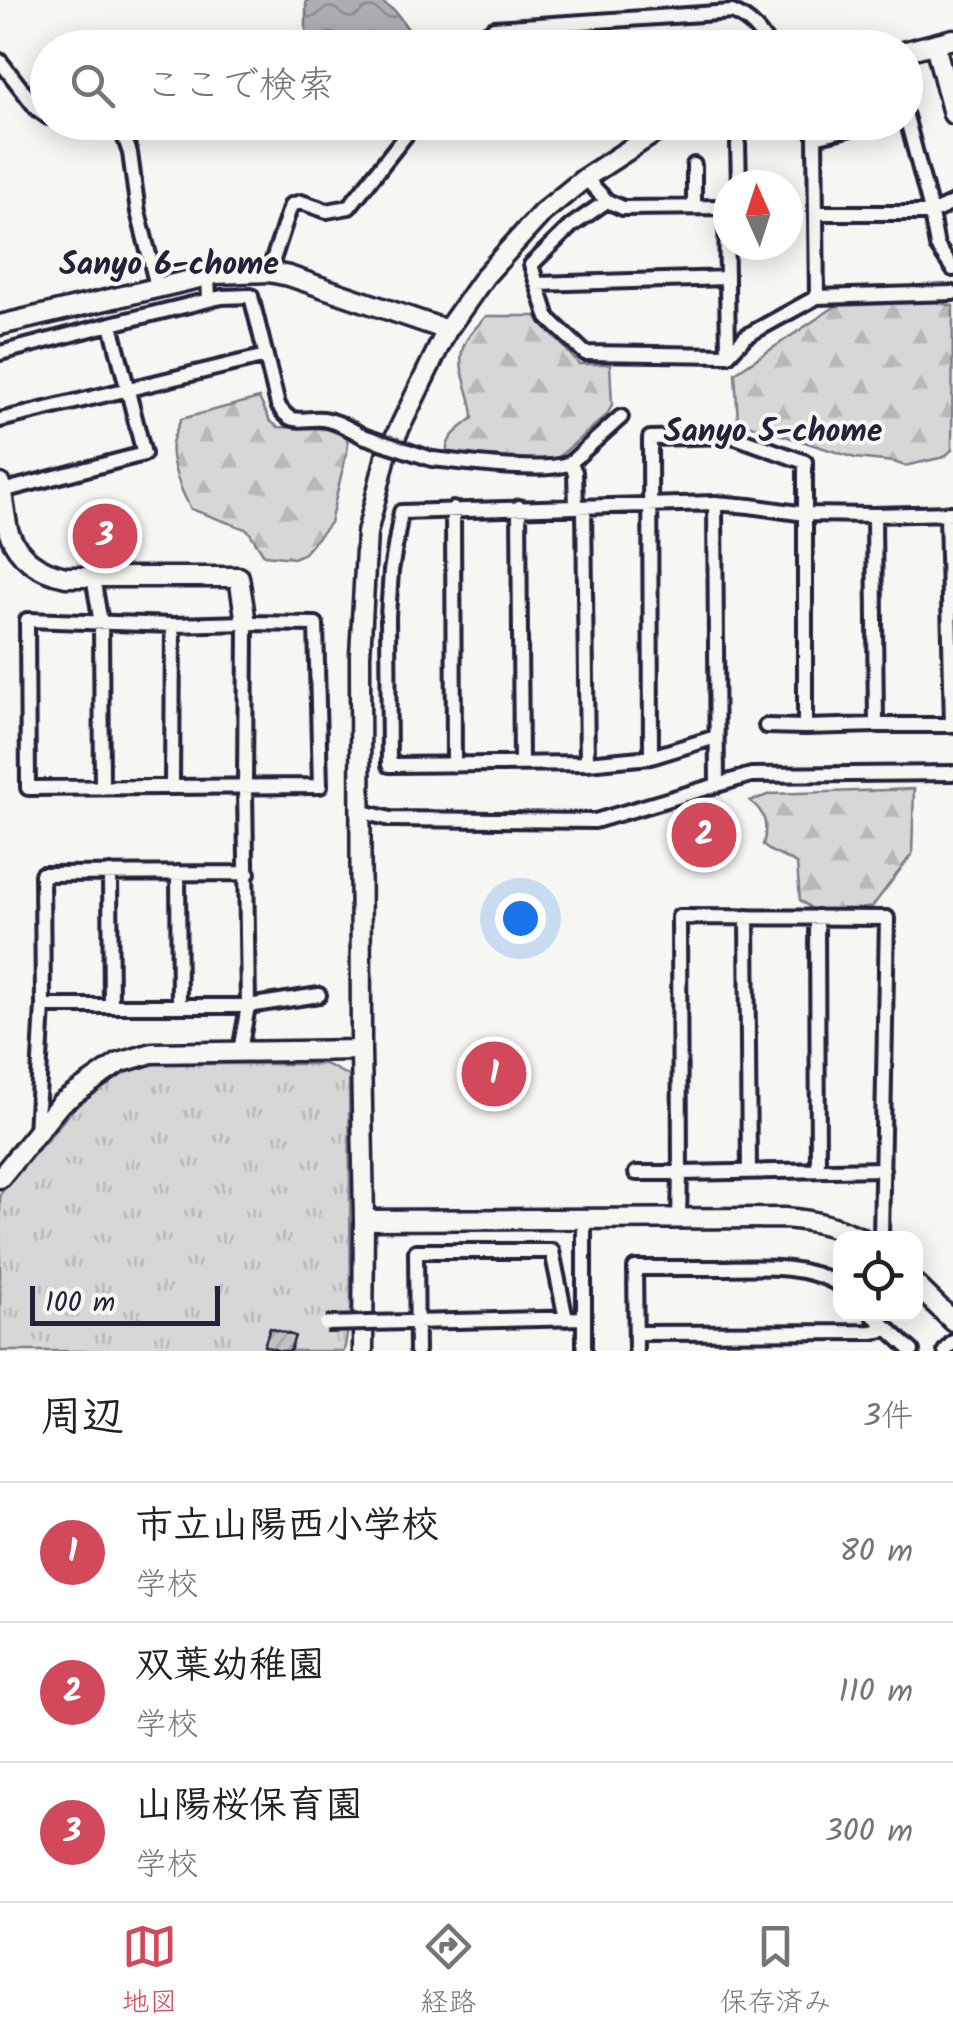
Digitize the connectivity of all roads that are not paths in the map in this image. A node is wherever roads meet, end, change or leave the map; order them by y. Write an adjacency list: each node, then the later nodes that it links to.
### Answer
1 (491, 30): 2 (street)
2 (758, 30)
3 (944, 41): 6 (street)
4 (0, 61): 5 (street)
5 (30, 100)
6 (953, 114)
7 (126, 140): 28 (street)
8 (402, 140): 24 (street)
9 (644, 140): 15 (street)
10 (815, 140): 20 (street)
11 (912, 140): 21 (street)
12 (738, 144): 14 (street)
13 (694, 165): 18 (street)
14 (739, 170)
15 (585, 178): 16 (street); 34 (street)
16 (607, 201): 18 (street); 27 (street)
17 (953, 204): 21 (street)
18 (694, 207): 19 (street)
19 (713, 207)
20 (816, 212): 21 (street); 30 (street)
21 (931, 213): 23 (street)
22 (726, 260): 26 (street)
23 (953, 270)
24 (269, 272): 25 (street); 34 (street)
25 (208, 276): 28 (street); 31 (street)
26 (726, 278): 27 (street); 36 (street)
27 (537, 284): 36 (street)
28 (157, 286): 33 (street)
29 (953, 292): 30 (street)
30 (817, 297): 36 (street)
31 (209, 300): 32 (street); 37 (street)
32 (111, 324): 35 (street); 38 (street)
33 (0, 325)
34 (448, 330): 69 (street)
35 (0, 353)
36 (728, 355)
37 (266, 356): 38 (street); 41 (street, bridge)
38 (127, 390): 40 (street); 42 (street)
39 (621, 417): 41 (street)
40 (0, 420)
41 (570, 463): 46 (street)
42 (1, 488): 51 (street)
43 (715, 504): 44 (street); 48 (street); 59 (street)
44 (650, 506): 46 (street); 48 (street); 60 (street)
45 (519, 507): 46 (street); 47 (street); 63 (street)
46 (580, 507): 61 (street)
47 (453, 509): 62 (street); 62 (street)
48 (805, 514): 49 (street); 58 (street)
49 (874, 514): 50 (street); 55 (street)
50 (950, 514): 56 (street)
51 (92, 577): 52 (street); 53 (street)
52 (100, 622): 54 (street); 66 (street); 66 (street)
53 (246, 623): 54 (street); 68 (street); 68 (street)
54 (173, 625): 67 (street)
55 (876, 725): 56 (street); 58 (street)
56 (952, 725)
57 (766, 726): 58 (street)
58 (805, 726)
59 (716, 737): 60 (street); 65 (street)
60 (650, 757): 61 (street)
61 (587, 763): 63 (street)
62 (454, 764): 63 (street)
63 (521, 764)
64 (953, 773): 65 (street)
65 (717, 785): 69 (street)
66 (102, 788): 67 (street)
67 (172, 788): 68 (street)
68 (245, 788): 72 (street)
69 (360, 811): 80 (street)
70 (110, 873): 71 (street); 76 (street); 77 (street)
71 (178, 873): 72 (street); 78 (street)
72 (248, 873): 79 (street)
73 (747, 917): 74 (street); 83 (street); 87 (street)
74 (817, 917): 84 (street); 85 (street)
75 (319, 994): 79 (street)
76 (43, 1006): 77 (street); 82 (street)
77 (111, 1006): 78 (street)
78 (178, 1006): 79 (street)
79 (248, 1006): 81 (street)
80 (361, 1050): 81 (street); 91 (street)
81 (240, 1051): 82 (street)
82 (36, 1133): 88 (street)
83 (748, 1170): 84 (street); 87 (street)
84 (818, 1170): 85 (street)
85 (883, 1170): 93 (street)
86 (636, 1173): 87 (street)
87 (680, 1173): 89 (street)
88 (0, 1178)
89 (679, 1218): 90 (street); 92 (street)
90 (584, 1219): 91 (street); 96 (street)
91 (364, 1220): 105 (street)
92 (847, 1231)
93 (881, 1231)
94 (833, 1281): 103 (street)
95 (923, 1292): 99 (street)
96 (583, 1318): 97 (street); 107 (street)
97 (566, 1319): 100 (street); 100 (street)
98 (879, 1321): 102 (street)
99 (953, 1321)
100 (413, 1322): 101 (street, bridge); 106 (street)
101 (326, 1324)
102 (889, 1330): 103 (street); 109 (street)
103 (636, 1332): 108 (street)
104 (953, 1342): 110 (street)
105 (363, 1351)
106 (417, 1351)
107 (584, 1351)
108 (636, 1351)
109 (912, 1351)
110 (945, 1351)

